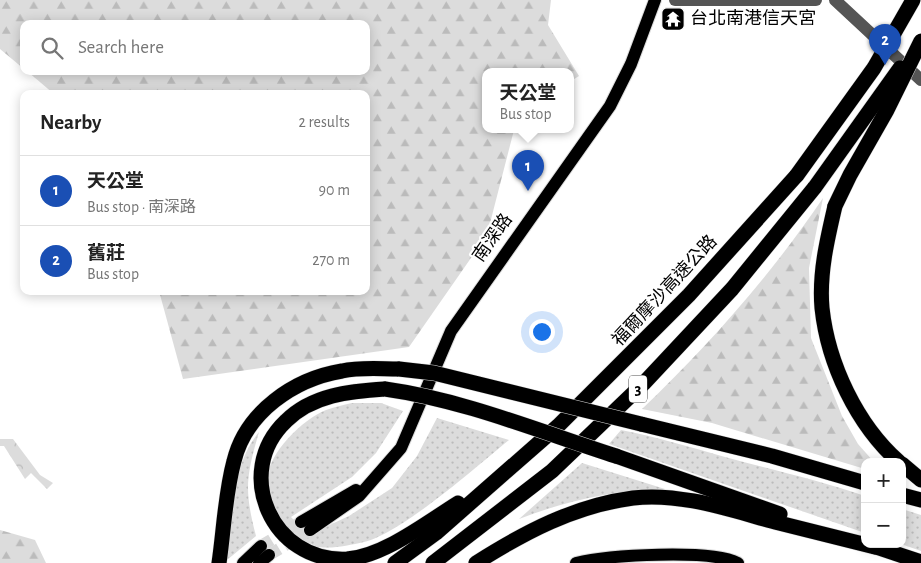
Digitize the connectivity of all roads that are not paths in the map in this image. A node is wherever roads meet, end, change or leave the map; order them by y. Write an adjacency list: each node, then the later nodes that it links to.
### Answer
1 (655, 0): 15 (main road, 南深路)
2 (675, 0): 3 (street)
3 (816, 0)
4 (835, 0): 7 (street)
5 (913, 0): 10 (highway, 福爾摩沙高速公路 / 3, bridge)
6 (921, 40): 8 (highway, bridge); 24 (highway, 3, bridge)
7 (921, 80)
8 (896, 458)
9 (906, 467): 11 (highway)
10 (495, 480): 16 (highway, bridge); 23 (highway, 福爾摩沙高速公路 / 3)
11 (921, 480)
12 (861, 482): 21 (highway, bridge)
13 (906, 496): 14 (highway)
14 (921, 500)
15 (306, 526)
16 (861, 542)
17 (861, 543): 25 (highway)
18 (878, 548): 20 (highway)
19 (263, 555): 22 (main road)
20 (921, 562)
21 (219, 563)
22 (243, 563)
23 (395, 563)
24 (433, 563)
25 (476, 563)
26 (576, 563): 27 (main road)
27 (738, 563)

